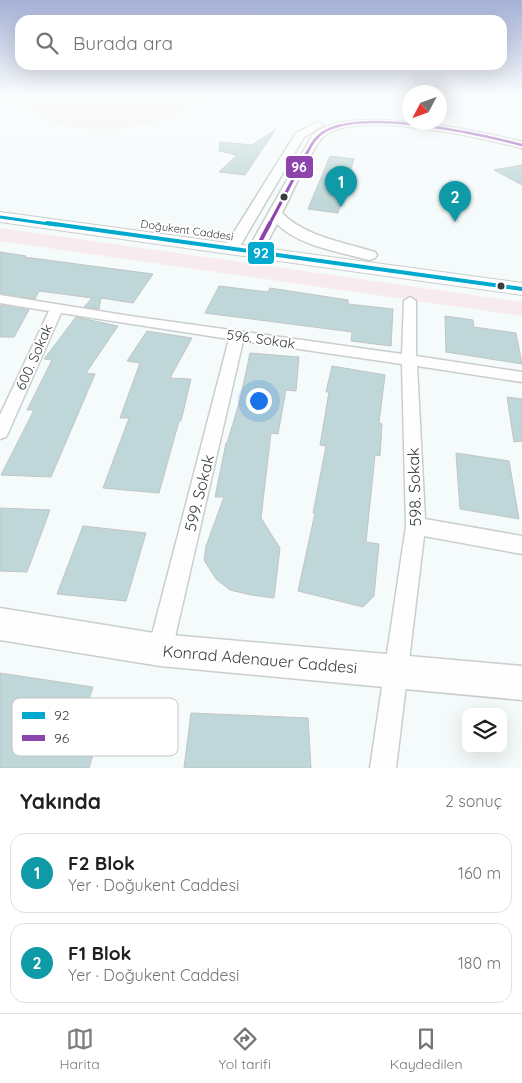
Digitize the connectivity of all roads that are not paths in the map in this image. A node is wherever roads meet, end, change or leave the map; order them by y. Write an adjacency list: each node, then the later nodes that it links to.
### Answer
1 (305, 131): 10 (main road)
2 (326, 131): 8 (main road)
3 (450, 131): 6 (main road)
4 (484, 131): 5 (main road)
5 (522, 140)
6 (522, 146)
7 (0, 205): 10 (main road, Doğukent Caddesi)
8 (276, 214): 11 (main road); 12 (main road)
9 (0, 217): 10 (main road, Doğukent Caddesi)
10 (236, 243): 11 (main road, Doğukent Caddesi)
11 (258, 246): 12 (main road, Doğukent Caddesi); 14 (main road, Doğukent Caddesi)
12 (369, 255): 13 (main road, Doğukent Caddesi)
13 (522, 275)
14 (522, 289)
15 (0, 299): 17 (street, 596. Sokak)
16 (410, 301): 19 (street, 598. Sokak)
17 (56, 309): 18 (street, 596. Sokak); 21 (street, 600. Sokak)
18 (237, 336): 19 (street, 596. Sokak); 25 (street, 599. Sokak)
19 (409, 359): 20 (street, 596. Sokak); 22 (street, 598. Sokak)
20 (522, 377)
21 (0, 433)
22 (416, 526): 23 (street); 26 (street, 598. Sokak)
23 (522, 546)
24 (0, 624): 25 (main road, Konrad Adenauer Caddesi)
25 (160, 650): 26 (main road, Konrad Adenauer Caddesi)
26 (396, 672): 27 (main road, Konrad Adenauer Caddesi); 28 (street, 598. Sokak)
27 (522, 683)
28 (383, 768)

